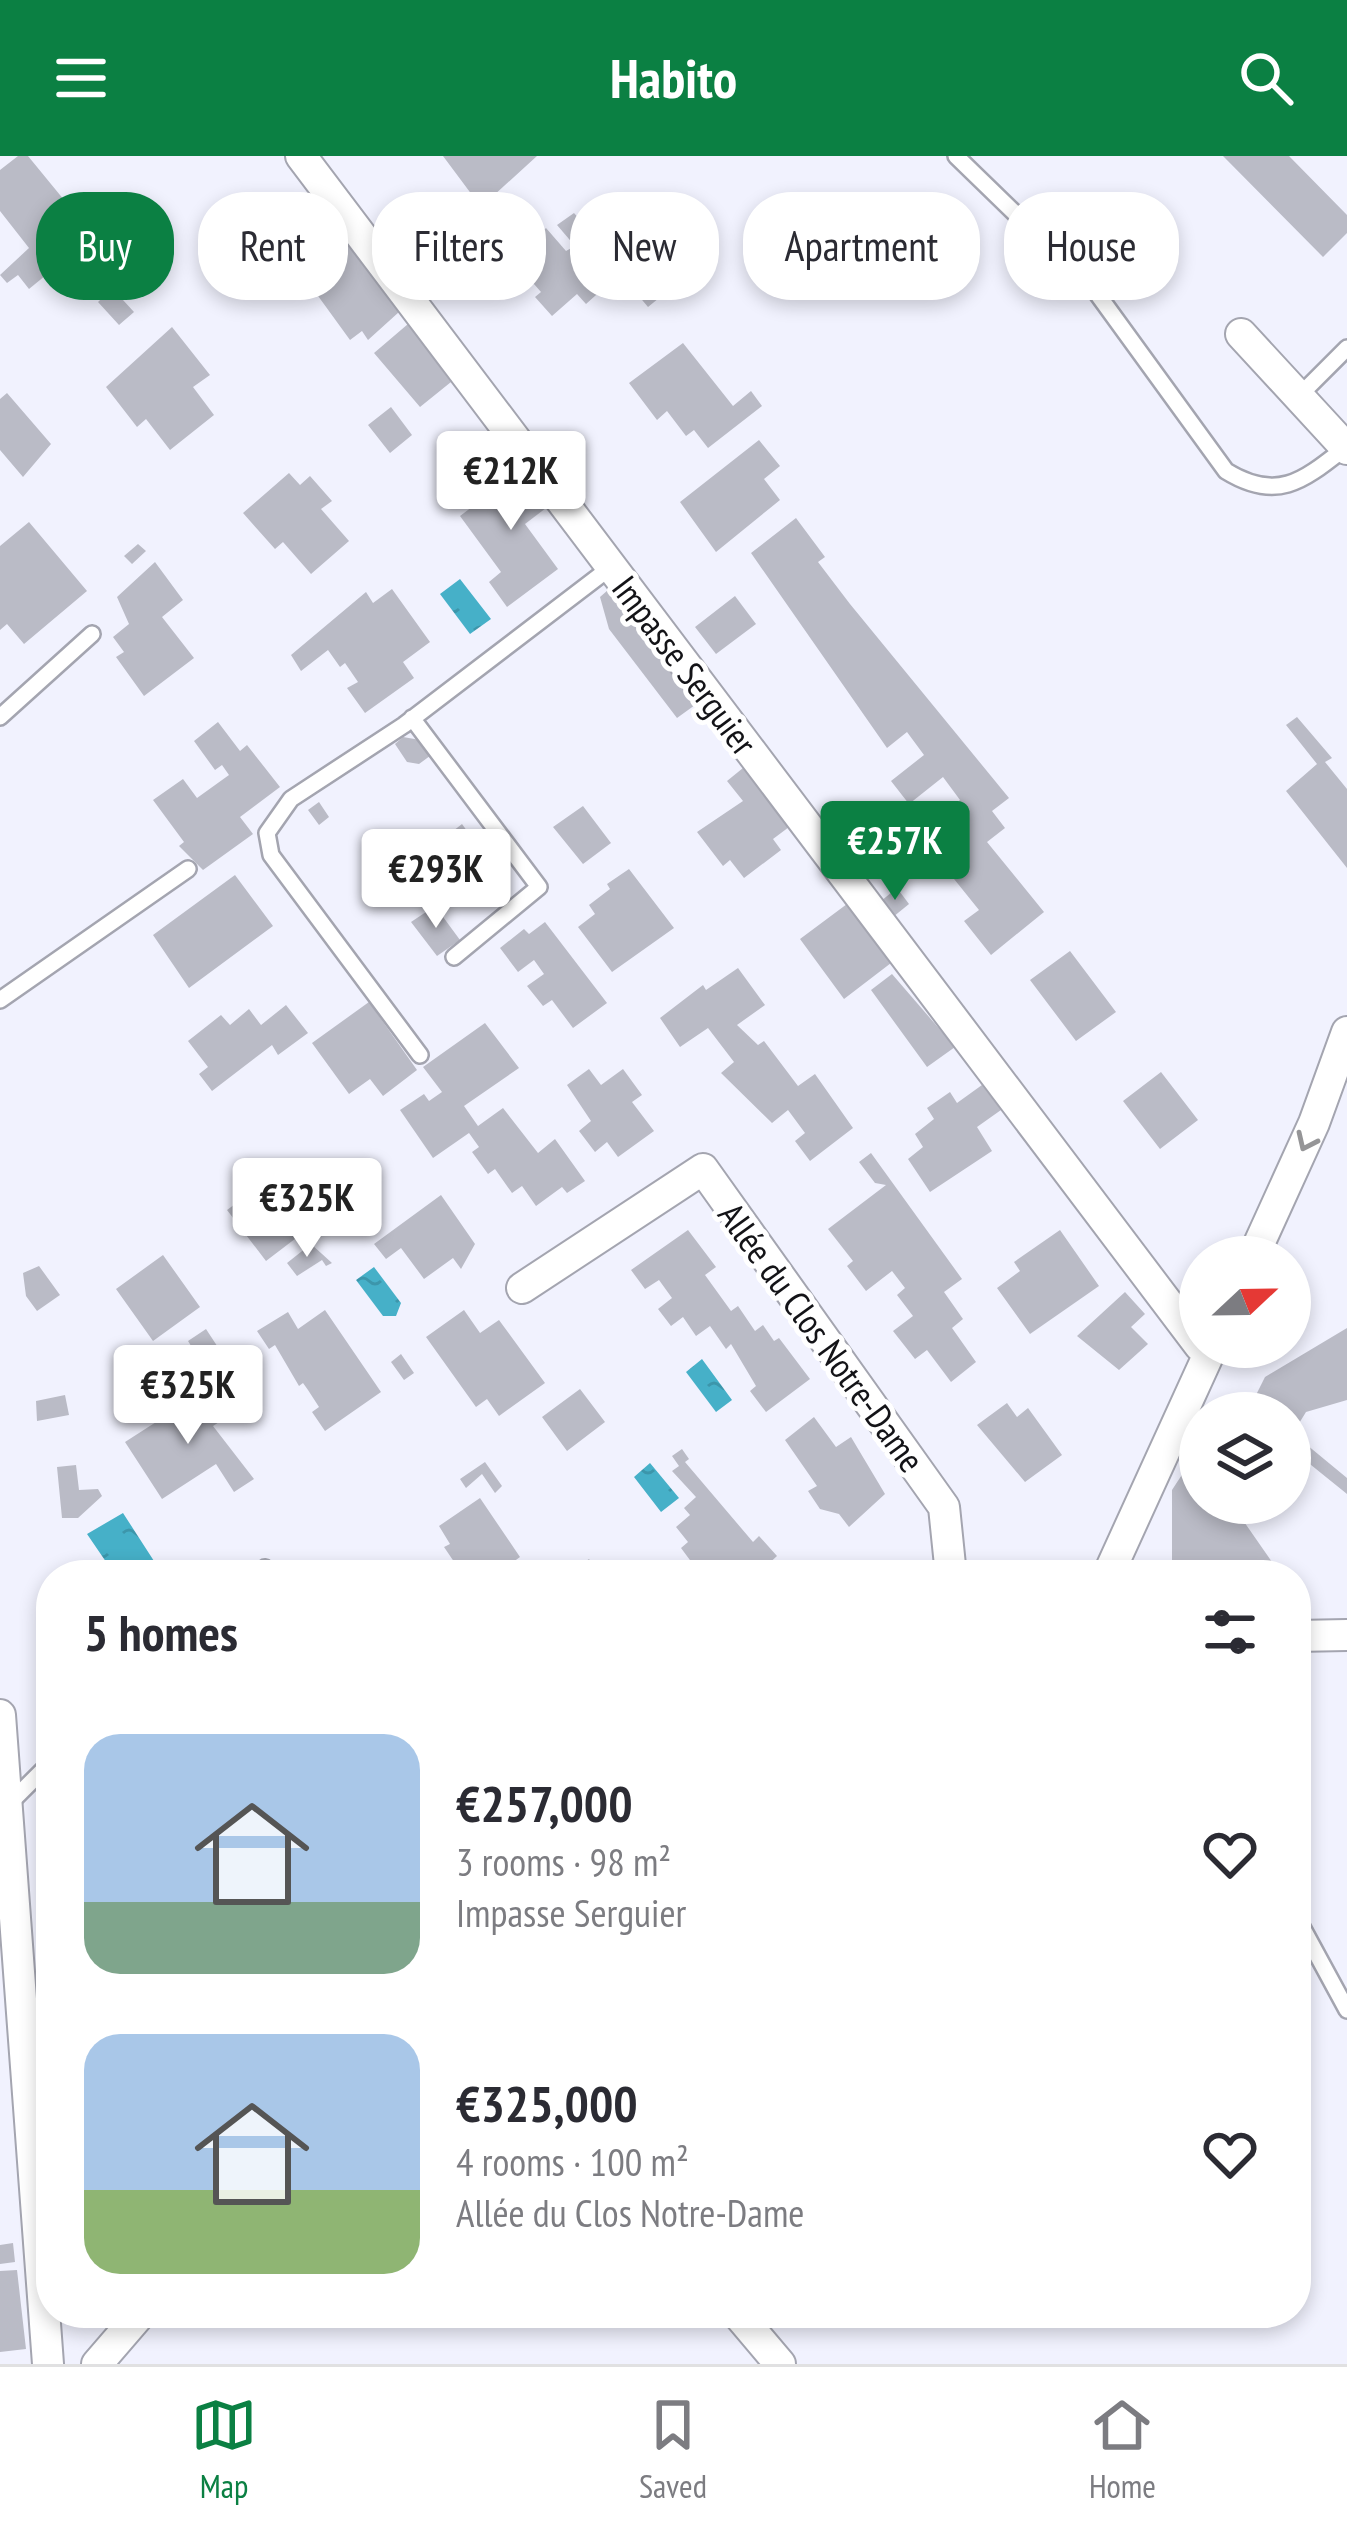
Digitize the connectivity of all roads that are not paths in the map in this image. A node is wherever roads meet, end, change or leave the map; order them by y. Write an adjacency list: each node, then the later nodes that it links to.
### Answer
1 (301, 156): 7 (street, Impasse Serguier)
2 (956, 156): 6 (lane)
3 (1241, 334): 5 (street)
4 (1347, 348): 5 (lane)
5 (1299, 396): 6 (street)
6 (1346, 448)
7 (610, 567): 10 (lane); 18 (street, Impasse Serguier)
8 (92, 634): 9 (lane)
9 (0, 717)
10 (412, 718): 12 (lane); 15 (lane)
11 (188, 869): 13 (lane)
12 (454, 957)
13 (0, 1000)
14 (1347, 1032): 16 (street, one-way to 16)
15 (420, 1055)
16 (1263, 1236)
17 (522, 1288): 20 (street, Allée du Clos Notre-Dame)
18 (1179, 1315)
19 (1197, 1368): 21 (street)
20 (949, 1560)
21 (1114, 1560)
22 (1347, 1635): 23 (street)
23 (1311, 1636)
24 (0, 1715): 26 (street)
25 (36, 1777): 26 (lane)
26 (7, 1806): 29 (street)
27 (1311, 1944): 28 (lane)
28 (1347, 2010)
29 (36, 2037)
30 (47, 2328): 33 (street)
31 (128, 2328): 34 (street)
32 (750, 2328): 35 (street)
33 (48, 2364)
34 (97, 2364)
35 (780, 2364)

